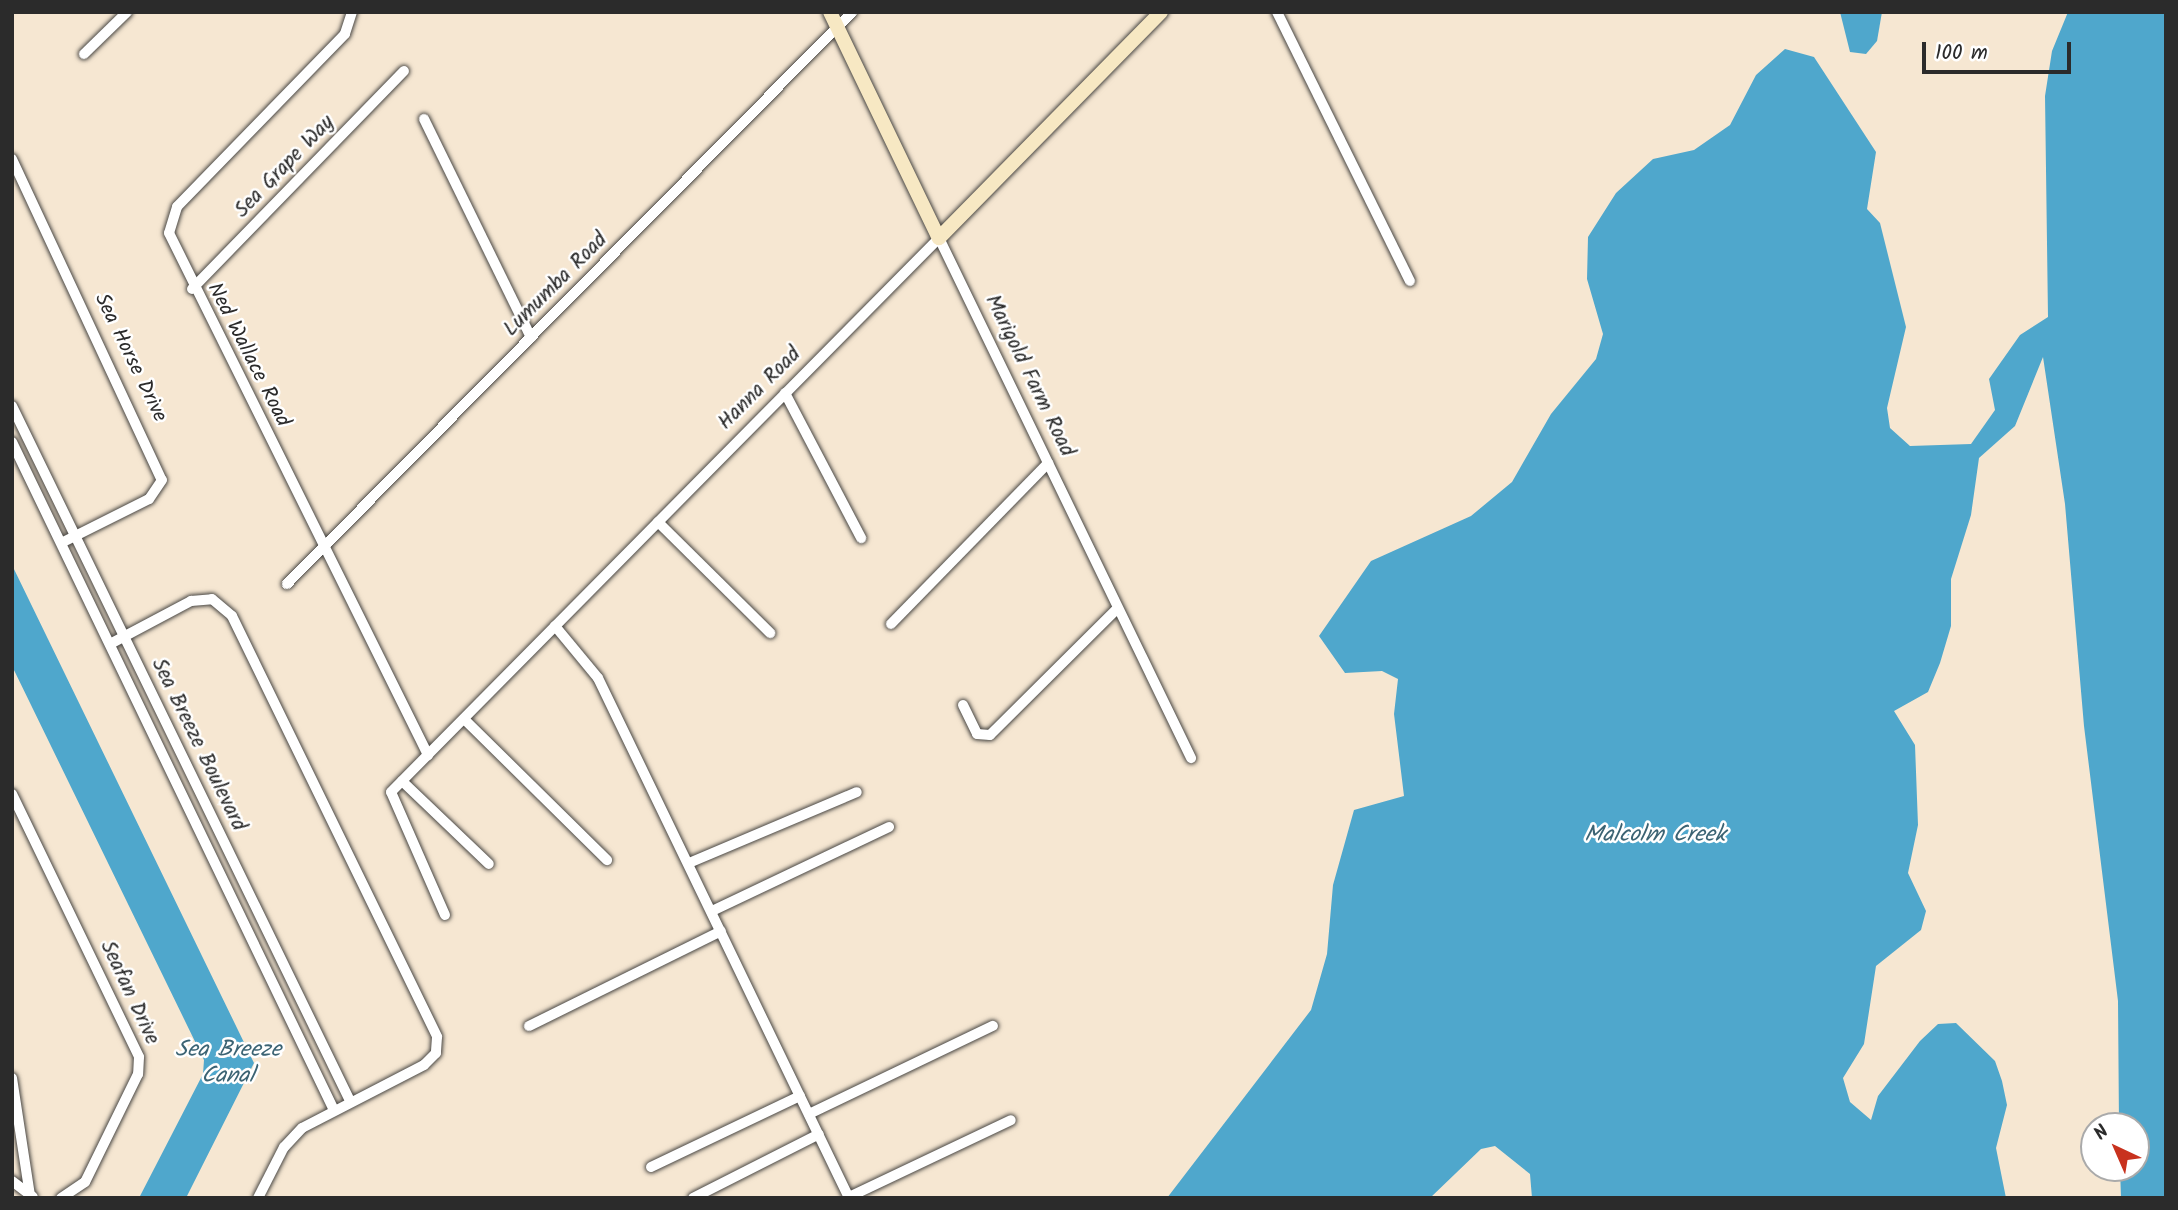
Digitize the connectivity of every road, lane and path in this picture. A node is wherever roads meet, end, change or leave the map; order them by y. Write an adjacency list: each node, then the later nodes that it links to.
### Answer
1 (127, 12): 8 (street)
2 (352, 12): 14 (street, Ned Wallace Road)
3 (830, 12): 7 (street, Marigold Farm Road)
4 (852, 12): 7 (street, Lumumba Road)
5 (1161, 12): 12 (street, Hanna Road)
6 (1278, 12): 13 (street)
7 (837, 27): 12 (street, Marigold Farm Road); 15 (street, Lumumba Road)
8 (84, 54)
9 (404, 71): 14 (street, Sea Grape Way)
10 (424, 119): 15 (street)
11 (12, 159): 21 (street, Sea Horse Drive)
12 (939, 238): 16 (street, Hanna Road); 19 (street, Marigold Farm Road)
13 (1410, 281)
14 (192, 289): 24 (street, Ned Wallace Road)
15 (531, 337): 24 (street, Lumumba Road)
16 (785, 393): 20 (street, Hanna Road); 22 (street)
17 (12, 406): 21 (street, Sea Breeze Boulevard)
18 (12, 442): 23 (street, Sea Breeze Boulevard)
19 (1048, 463): 26 (street, Marigold Farm Road); 27 (street)
20 (658, 522): 28 (street, Hanna Road); 29 (street)
21 (76, 537): 23 (street, Sea Horse Drive); 30 (street, Sea Breeze Boulevard)
22 (861, 538)
23 (61, 543): 31 (street, Sea Breeze Boulevard)
24 (325, 546): 25 (street, Lumumba Road); 34 (street, Ned Wallace Road)
25 (287, 584)
26 (1118, 608): 32 (street); 35 (street, Marigold Farm Road)
27 (891, 624)
28 (555, 626): 33 (street, Hanna Road); 41 (street)
29 (770, 633)
30 (125, 637): 31 (street); 50 (street, Sea Breeze Boulevard); 50 (street)
31 (110, 644): 51 (street, Sea Breeze Boulevard)
32 (963, 705)
33 (464, 719): 34 (street, Hanna Road); 40 (street)
34 (428, 755): 36 (street, Hanna Road)
35 (1191, 758)
36 (402, 781): 42 (street); 44 (street, Hanna Road)
37 (858, 792): 41 (street)
38 (12, 794): 59 (street, Seafan Drive)
39 (890, 827): 43 (street)
40 (607, 860)
41 (689, 863): 43 (street)
42 (489, 864)
43 (712, 911): 45 (street)
44 (445, 915)
45 (721, 931): 46 (street); 49 (street)
46 (529, 1026)
47 (993, 1026): 52 (street)
48 (12, 1078): 57 (street)
49 (800, 1096): 52 (street); 55 (street)
50 (350, 1101): 51 (street)
51 (333, 1108): 60 (street)
52 (809, 1114): 54 (street)
53 (1011, 1120): 58 (street)
54 (819, 1135): 58 (street); 61 (street)
55 (651, 1167)
56 (12, 1181): 57 (street)
57 (34, 1197)
58 (849, 1197)
59 (61, 1198)
60 (258, 1198)
61 (693, 1198)

